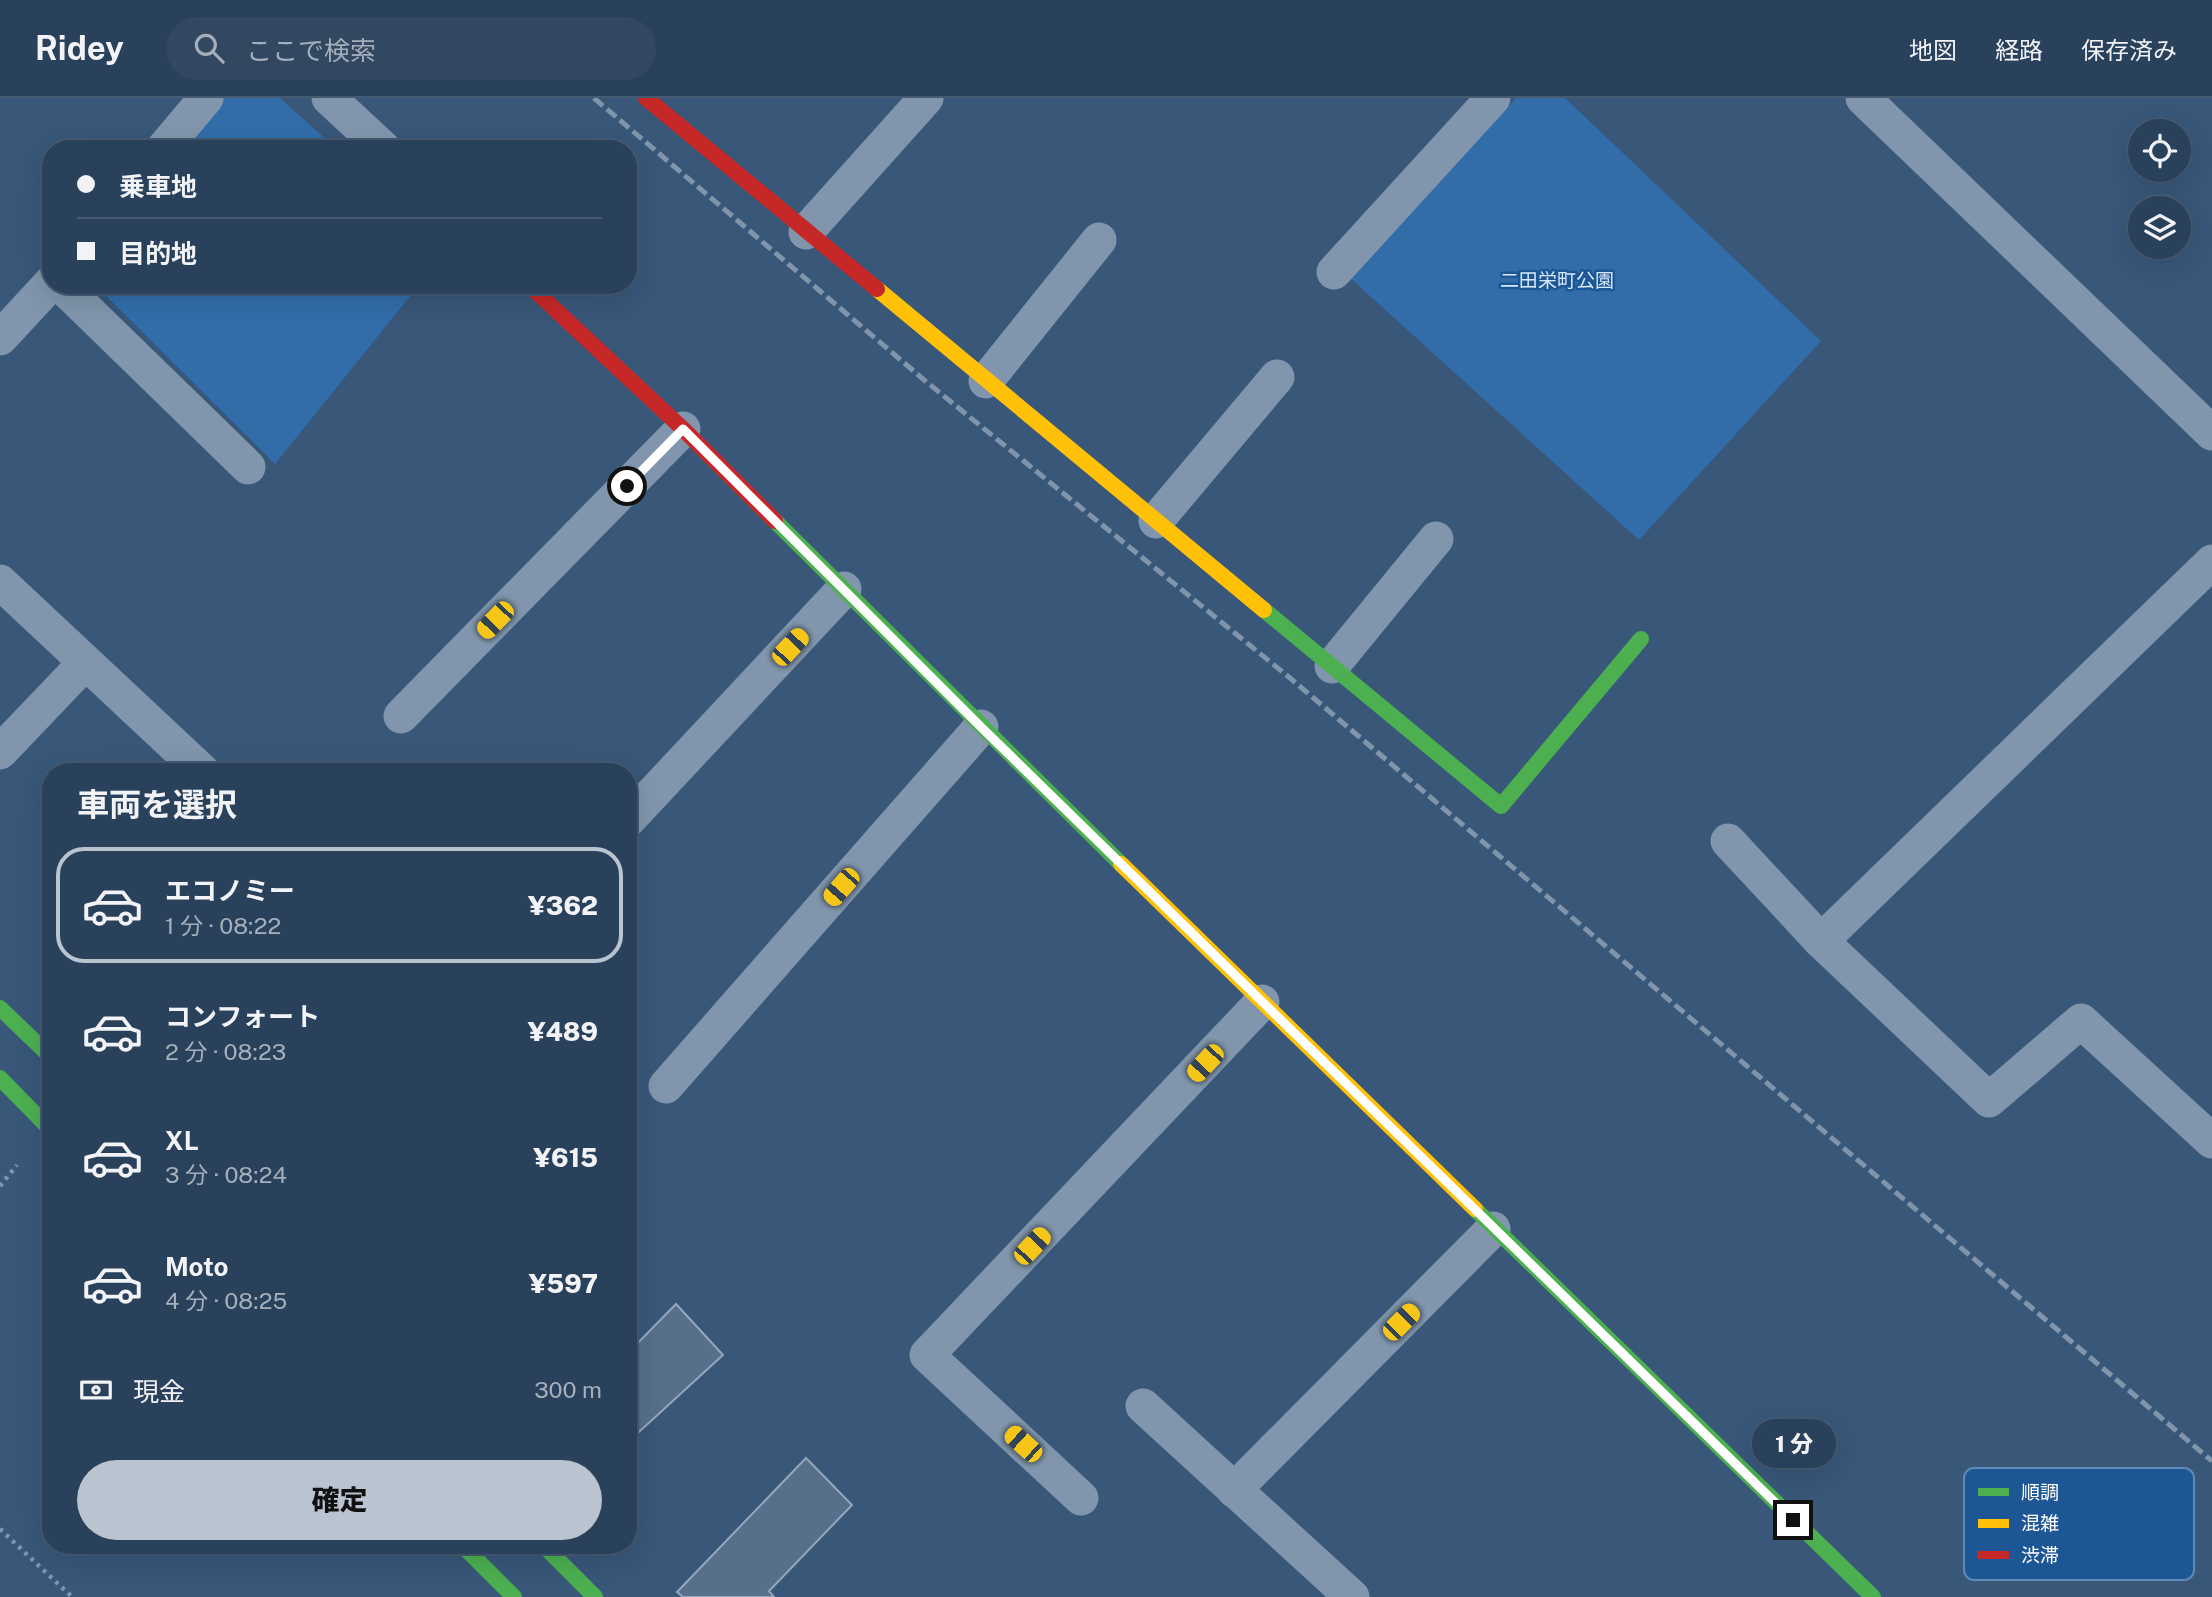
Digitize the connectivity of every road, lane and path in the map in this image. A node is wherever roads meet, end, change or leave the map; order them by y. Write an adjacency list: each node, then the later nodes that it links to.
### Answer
1 (206, 98): 7 (street)
2 (329, 98): 8 (street)
3 (646, 98): 9 (main road)
4 (926, 98): 9 (street)
5 (1493, 98): 11 (street)
6 (1863, 98): 19 (street)
7 (171, 140)
8 (374, 140)
9 (806, 232): 17 (main road)
10 (1099, 240): 17 (street)
11 (1334, 272)
12 (42, 293): 15 (street)
13 (70, 294): 20 (street)
14 (540, 294): 18 (main road)
15 (0, 338)
16 (1277, 377): 21 (street)
17 (986, 381): 21 (main road)
18 (683, 429): 25 (main road); 29 (street)
19 (2212, 433)
20 (248, 467)
21 (1156, 521): 28 (main road)
22 (1436, 539): 28 (street)
23 (2206, 578): 35 (street)
24 (0, 582): 27 (street)
25 (844, 589): 30 (main road); 33 (street)
26 (1641, 639): 28 (main road)
27 (84, 664): 31 (street); 32 (street)
28 (1332, 666)
29 (401, 716)
30 (981, 727): 36 (main road); 40 (street)
31 (0, 752)
32 (193, 763)
33 (637, 810)
34 (1728, 841): 35 (street)
35 (1821, 941): 42 (street)
36 (1262, 1002): 45 (main road); 48 (street)
37 (0, 1008): 38 (main road)
38 (42, 1048)
39 (0, 1078): 41 (main road)
40 (666, 1086)
41 (42, 1121)
42 (2212, 1141)
43 (17, 1165): 44 (path)
44 (0, 1186)
45 (1493, 1229): 47 (street); 56 (main road)
46 (1143, 1406): 47 (street)
47 (1234, 1490): 55 (street)
48 (1082, 1498)
49 (0, 1529): 52 (path)
50 (471, 1554): 53 (main road)
51 (552, 1554): 54 (main road)
52 (72, 1597)
53 (514, 1597)
54 (595, 1597)
55 (1352, 1597)
56 (1873, 1597)

